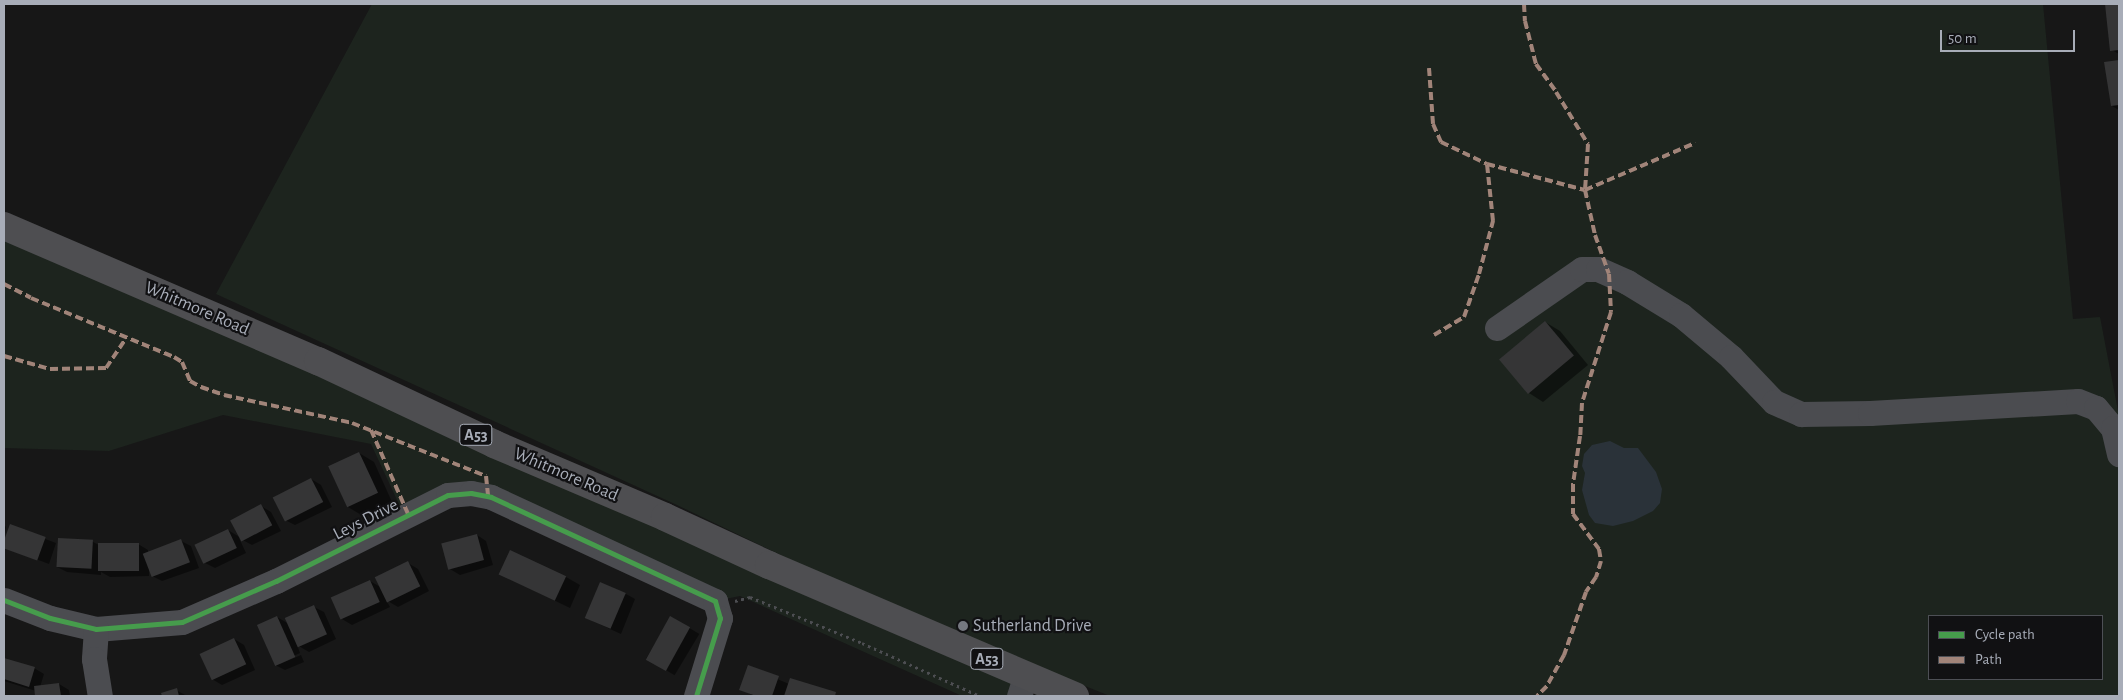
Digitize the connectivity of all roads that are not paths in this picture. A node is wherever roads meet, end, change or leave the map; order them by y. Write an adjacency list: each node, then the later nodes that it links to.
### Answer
1 (4, 226): 6 (highway, Whitmore Road / A53)
2 (1498, 328): 3 (street)
3 (2119, 454)
4 (4, 600): 5 (street, Leys Drive)
5 (96, 629): 7 (street); 8 (street, Leys Drive)
6 (1022, 686): 9 (highway, Whitmore Road / A53)
7 (100, 696)
8 (696, 696)
9 (1075, 696)

